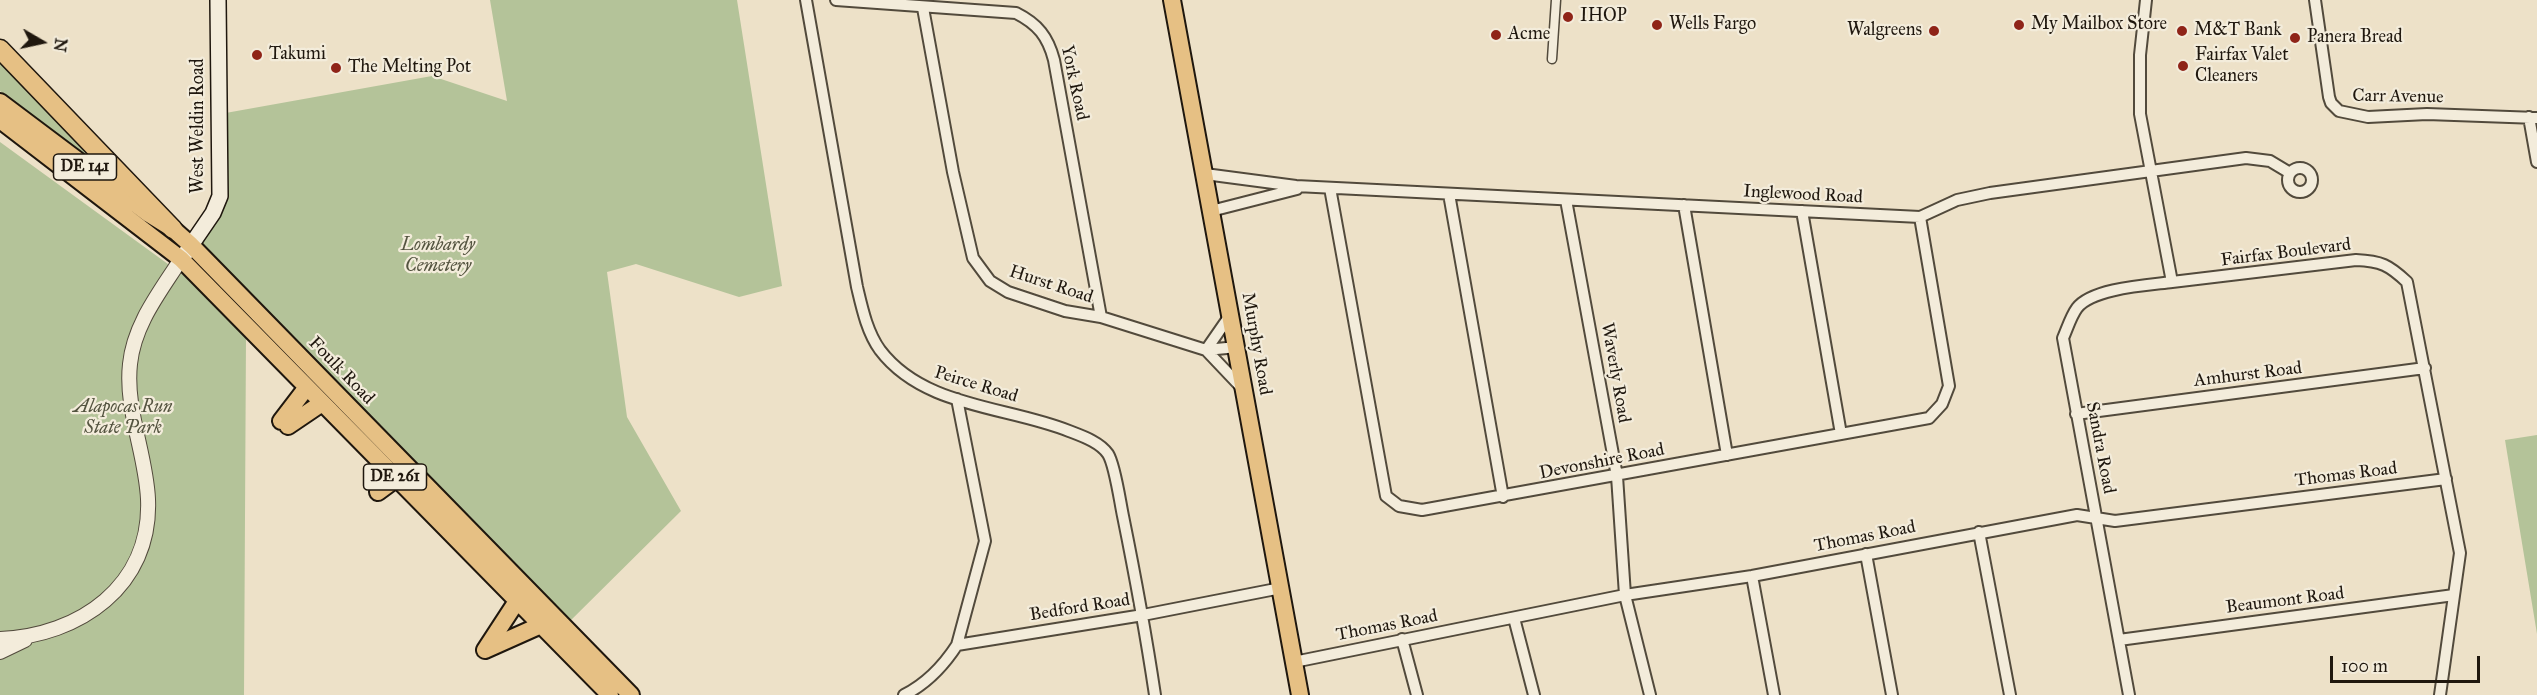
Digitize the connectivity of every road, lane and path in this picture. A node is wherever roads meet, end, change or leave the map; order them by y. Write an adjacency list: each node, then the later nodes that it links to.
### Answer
1 (218, 0): 27 (main road, West Weldin Road)
2 (806, 0): 36 (street, Peirce Road)
3 (836, 0): 8 (street, York Road)
4 (1172, 0): 17 (main road, Murphy Road)
5 (1556, 0): 10 (street)
6 (2146, 0): 15 (street)
7 (2315, 0): 12 (street, Carr Avenue)
8 (923, 8): 30 (street, Hurst Road); 30 (street, York Road)
9 (0, 49): 26 (highway)
10 (1552, 59)
11 (0, 102): 26 (main road, Foulk Road / DE 141)
12 (2533, 117): 14 (street)
13 (0, 120): 27 (main road, Foulk Road / DE 261)
14 (2537, 162)
15 (2153, 171): 16 (street, Inglewood Road); 25 (street, Inglewood Road); 28 (street)
16 (2290, 173)
17 (1205, 174): 18 (street, Inglewood Road); 23 (main road, Murphy Road)
18 (1303, 187): 19 (street, Inglewood Road); 23 (street, Inglewood Road)
19 (1330, 188): 20 (street, Inglewood Road); 45 (street, Devonshire Road)
20 (1449, 194): 21 (street, Inglewood Road); 45 (street)
21 (1566, 200): 22 (street, Inglewood Road); 41 (street, Waverly Road)
22 (1684, 206): 24 (street, Inglewood Road); 40 (street)
23 (1211, 211): 29 (main road, Murphy Road)
24 (1802, 211): 25 (street, Inglewood Road); 39 (street)
25 (1920, 217): 39 (street, Devonshire Road)
26 (173, 229): 27 (main road, Foulk Road / DE 261)
27 (186, 252): 34 (main road, Foulk Road / DE 261); 48 (main road, Foulk Road / DE 261); 58 (street, West Weldin Road)
28 (2172, 282): 33 (street, Fairfax Boulevard); 38 (street, Sandra Road)
29 (1232, 314): 31 (main road, Murphy Road); 32 (street)
30 (1101, 317): 32 (street, Hurst Road)
31 (1237, 347): 32 (street, Hurst Road); 35 (main road, Murphy Road)
32 (1206, 350): 35 (street)
33 (2425, 368): 38 (street, Amhurst Road); 43 (street, Fairfax Boulevard)
34 (307, 387): 37 (main road, Foulk Road / DE 261); 37 (main road)
35 (1245, 392): 51 (main road, Murphy Road)
36 (957, 399): 55 (street, Peirce Road); 62 (street)
37 (322, 403): 42 (main road, Foulk Road / DE 261)
38 (2076, 414): 46 (street, Sandra Road)
39 (1841, 434): 40 (street, Devonshire Road)
40 (1727, 455): 41 (street, Devonshire Road)
41 (1617, 476): 45 (street, Devonshire Road); 52 (street, Waverly Road)
42 (397, 478): 44 (main road); 48 (main road, Foulk Road / DE 261)
43 (2446, 479): 46 (street, Thomas Road); 53 (street, Fairfax Boulevard)
44 (378, 492)
45 (1503, 498)
46 (2096, 519): 47 (street, Thomas Road); 61 (street, Sandra Road)
47 (1979, 532): 49 (street, Thomas Road); 75 (street)
48 (464, 535): 54 (main road, Foulk Road / DE 261); 66 (main road, Foulk Road / DE 261)
49 (1866, 554): 50 (street, Thomas Road); 74 (street)
50 (1752, 576): 52 (street, Thomas Road); 73 (street)
51 (1281, 588): 55 (street, Bedford Road); 64 (main road, Murphy Road)
52 (1625, 595): 56 (street, Thomas Road); 72 (street, Waverly Road)
53 (2454, 596): 61 (street, Beaumont Road); 77 (street, Fairfax Boulevard)
54 (517, 601): 57 (main road, Foulk Road / DE 261); 57 (main road)
55 (1143, 615): 62 (street, Bedford Road); 68 (street, Peirce Road)
56 (1514, 618): 60 (street, Thomas Road); 71 (street)
57 (541, 625): 65 (main road, Foulk Road / DE 261)
58 (32, 636): 59 (street, West Weldin Road); 63 (street, West Weldin Road)
59 (0, 639)
60 (1402, 639): 64 (street, Thomas Road); 70 (street)
61 (2119, 640): 76 (street, Sandra Road)
62 (957, 645): 67 (street)
63 (0, 652)
64 (1294, 662): 69 (main road, Murphy Road)
65 (607, 694)
66 (631, 695)
67 (904, 695)
68 (1155, 695)
69 (1300, 695)
70 (1417, 695)
71 (1534, 695)
72 (1650, 695)
73 (1774, 695)
74 (1892, 695)
75 (2010, 695)
76 (2129, 695)
77 (2440, 695)

